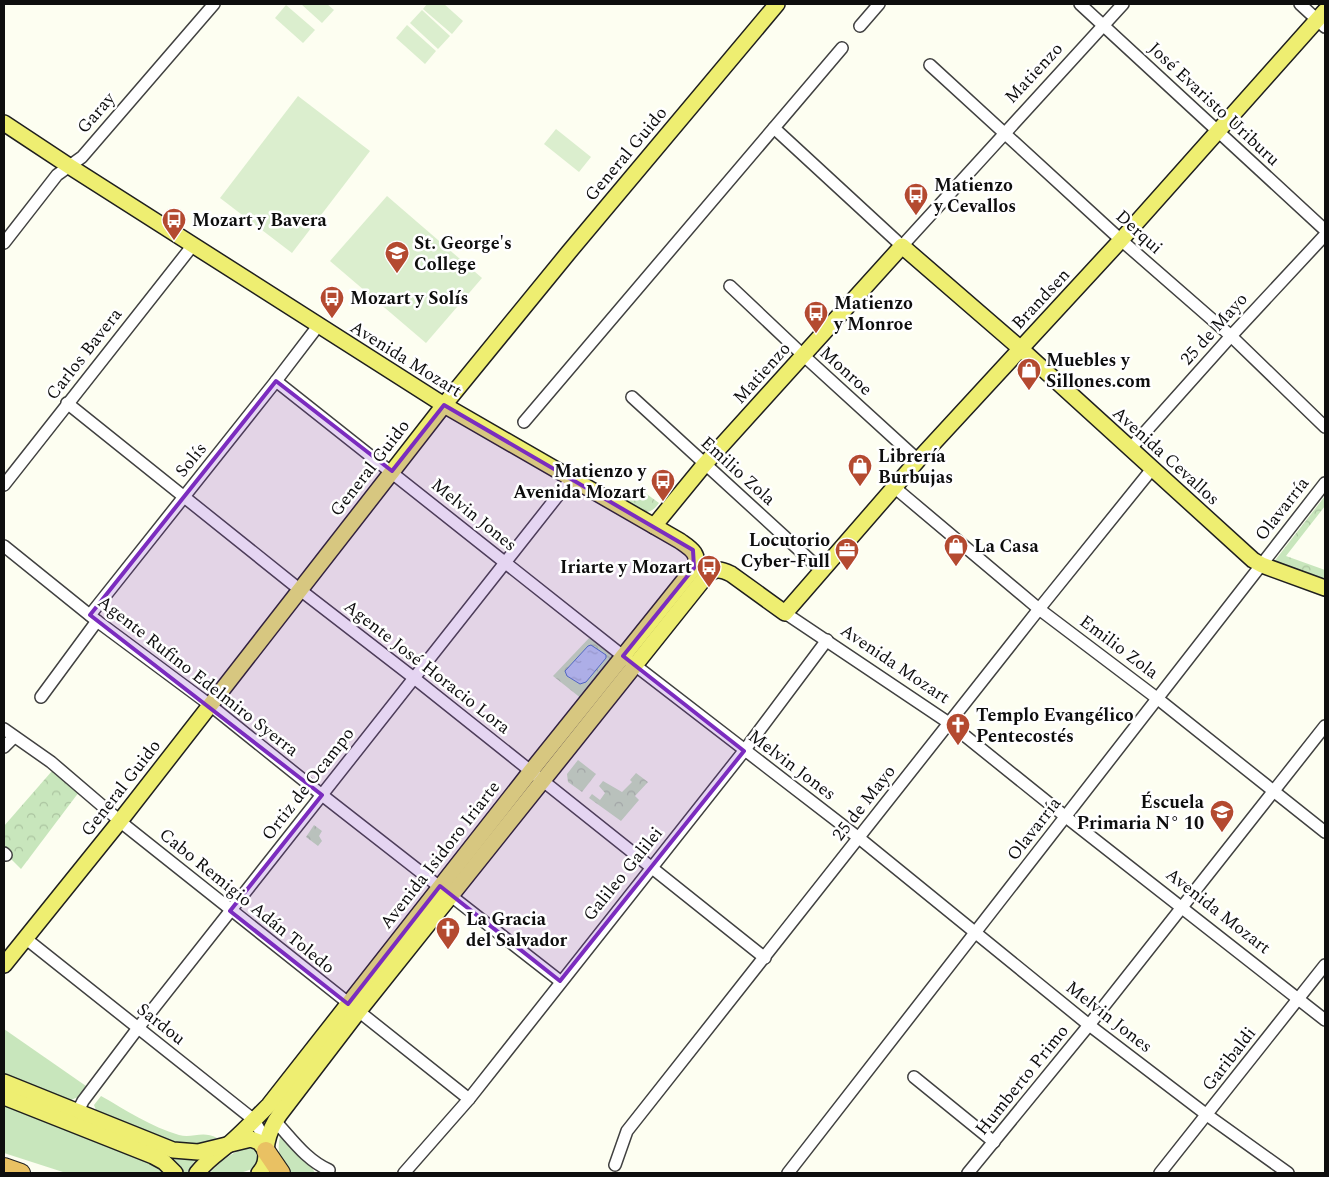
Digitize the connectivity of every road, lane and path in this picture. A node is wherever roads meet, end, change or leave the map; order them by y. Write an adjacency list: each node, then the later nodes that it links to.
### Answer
1 (214, 4): 16 (street, Garay)
2 (777, 4): 31 (main road, General Guido)
3 (879, 4): 9 (street)
4 (1080, 4): 8 (street, José Evaristo Uriburu)
5 (1123, 4): 8 (street, Matienzo)
6 (1300, 4): 7 (street)
7 (1323, 20): 14 (main road, Brandsen)
8 (1104, 25): 14 (street, José Evaristo Uriburu); 15 (street, Matienzo)
9 (860, 26)
10 (842, 48): 13 (street)
11 (930, 64): 15 (street, Derqui)
12 (4, 123): 16 (main road, Avenida Mozart)
13 (774, 128): 22 (street, Avenida Cevallos); 32 (street)
14 (1218, 132): 17 (street, José Evaristo Uriburu); 19 (main road, Brandsen)
15 (1005, 133): 19 (street, Derqui); 22 (street, Matienzo)
16 (69, 166): 20 (street, Garay); 21 (main road, Avenida Mozart)
17 (1325, 230)
18 (1325, 234): 25 (street, 25 de Mayo)
19 (1121, 240): 25 (street, Derqui); 26 (main road, Brandsen)
20 (4, 243)
21 (193, 245): 24 (main road, Avenida Mozart); 30 (street, Carlos Bavera)
22 (902, 246): 26 (main road, Avenida Cevallos); 27 (main road, Matienzo)
23 (730, 286): 27 (street, Monroe)
24 (318, 326): 28 (street, Solís); 31 (main road, Avenida Mozart)
25 (1231, 336): 33 (street, Derqui); 34 (street, 25 de Mayo)
26 (1021, 349): 34 (main road, Avenida Cevallos); 35 (main road, Brandsen)
27 (804, 356): 35 (street, Monroe); 36 (main road, Matienzo)
28 (276, 381): 38 (street, Melvin Jones); 43 (street, Solís)
29 (632, 397): 36 (street, Emilio Zola)
30 (67, 403): 41 (street, Carlos Bavera); 43 (street, Agente José Horacio Lora)
31 (444, 405): 38 (main road, General Guido); 39 (main road, Avenida Mozart)
32 (524, 422)
33 (1325, 427)
34 (1130, 449): 37 (main road, Avenida Cevallos)
35 (918, 460): 42 (main road, Brandsen)
36 (704, 465): 44 (main road, Matienzo); 50 (street, Emilio Zola)
37 (1152, 469): 48 (main road, Avenida Cevallos); 53 (street, 25 de Mayo)
38 (392, 471): 47 (street, Melvin Jones); 52 (main road, General Guido)
39 (571, 479): 44 (main road, Avenida Mozart); 47 (street, Ortiz de Ocampo)
40 (1325, 483): 48 (street, Olavarría)
41 (4, 485)
42 (894, 487): 50 (main road, Brandsen); 53 (street, Emilio Zola)
43 (184, 497): 52 (street, Agente José Horacio Lora); 55 (street, Solís)
44 (654, 526): 46 (main road, Avenida Mozart)
45 (4, 546): 55 (street, Agente Rufino Edelmiro Syerra)
46 (693, 550): 57 (main road, Avenida Isidoro Iriarte)
47 (505, 563): 57 (street, Melvin Jones); 58 (street, Ortiz de Ocampo)
48 (1262, 565): 51 (main road, Avenida Cevallos); 60 (street, Olavarría)
49 (722, 570): 54 (main road, Avenida Mozart); 57 (main road, Avenida Isidoro Iriarte)
50 (821, 570): 54 (main road, Brandsen)
51 (1325, 588)
52 (299, 590): 58 (street, Agente José Horacio Lora); 61 (main road, General Guido)
53 (1039, 608): 60 (street, Emilio Zola); 62 (street, 25 de Mayo)
54 (786, 613): 56 (street, Avenida Mozart)
55 (93, 618): 59 (street, Solís); 61 (street, Agente Rufino Edelmiro Syerra)
56 (827, 640): 62 (street, Avenida Mozart); 67 (street, Galileo Galilei)
57 (629, 660): 67 (street, Melvin Jones); 68 (main road, Avenida Isidoro Iriarte)
58 (414, 678): 68 (street, Agente José Horacio Lora); 70 (street, Ortiz de Ocampo)
59 (42, 697)
60 (1158, 698): 69 (street, Emilio Zola); 71 (street, Olavarría)
61 (210, 705): 70 (street, Agente Rufino Edelmiro Syerra); 72 (main road, General Guido)
62 (949, 723): 71 (street, Avenida Mozart); 74 (street, 25 de Mayo)
63 (1325, 726): 69 (street, Humberto Primo)
64 (4, 729): 65 (street, Cabo Remigio Adán Toledo)
65 (14, 737): 66 (street); 72 (street, Cabo Remigio Adán Toledo)
66 (4, 748)
67 (744, 751): 74 (street, Melvin Jones); 75 (street, Galileo Galilei)
68 (537, 776): 75 (street, Agente José Horacio Lora); 76 (main road, Avenida Isidoro Iriarte)
69 (1273, 792): 73 (street, Emilio Zola); 77 (street, Humberto Primo)
70 (322, 795): 76 (street, Agente Rufino Edelmiro Syerra); 78 (street, Ortiz de Ocampo)
71 (1066, 817): 77 (street, Avenida Mozart); 79 (street, Olavarría)
72 (120, 820): 78 (street, Cabo Remigio Adán Toledo); 80 (main road, General Guido)
73 (1325, 832)
74 (859, 838): 79 (street, Melvin Jones); 81 (street, 25 de Mayo)
75 (651, 867): 81 (street, Agente José Horacio Lora); 84 (street, Galileo Galilei)
76 (446, 891): 84 (street, Agente Rufino Edelmiro Syerra); 86 (main road, Avenida Isidoro Iriarte)
77 (1182, 907): 85 (street, Avenida Mozart); 88 (street, Humberto Primo)
78 (230, 910): 86 (street, Cabo Remigio Adán Toledo); 89 (street, Ortiz de Ocampo)
79 (975, 933): 88 (street, Melvin Jones); 110 (street, Olavarría)
80 (25, 938): 82 (main road, General Guido); 89 (street, Sardou)
81 (765, 958): 101 (street, 25 de Mayo)
82 (4, 965)
83 (1325, 965): 85 (street, Garibaldi)
84 (560, 981): 93 (street, Galileo Galilei)
85 (1299, 999): 87 (street, Avenida Mozart); 96 (street, Garibaldi)
86 (353, 1008): 93 (street, Cabo Remigio Adán Toledo); 95 (main road, Avenida Isidoro Iriarte)
87 (1325, 1020)
88 (1089, 1025): 96 (street, Melvin Jones); 98 (street, Humberto Primo)
89 (138, 1028): 94 (street, Ortiz de Ocampo); 97 (street, Sardou)
90 (914, 1077): 98 (street)
91 (4, 1082): 94 (main road)
92 (4, 1097): 105 (main road)
93 (469, 1099): 109 (street, Galileo Galilei)
94 (77, 1113): 99 (main road)
95 (274, 1113): 97 (main road, Avenida Isidoro Iriarte); 100 (main road, Avenida Isidoro Iriarte); 103 (street)
96 (1207, 1115): 112 (street, Garibaldi); 113 (street, Melvin Jones)
97 (254, 1120): 99 (main road, Avenida Isidoro Iriarte); 100 (street, Sardou)
98 (994, 1142): 111 (street, Humberto Primo)
99 (229, 1144): 100 (main road); 106 (main road, Avenida Isidoro Iriarte)
100 (266, 1147): 107 (main road, Avenida Isidoro Iriarte); 108 (highway)
101 (615, 1165)
102 (4, 1167): 104 (highway)
103 (329, 1170)
104 (21, 1173)
105 (175, 1173)
106 (197, 1173)
107 (260, 1173)
108 (281, 1173)
109 (404, 1173)
110 (788, 1173)
111 (968, 1173)
112 (1160, 1173)
113 (1288, 1173)

